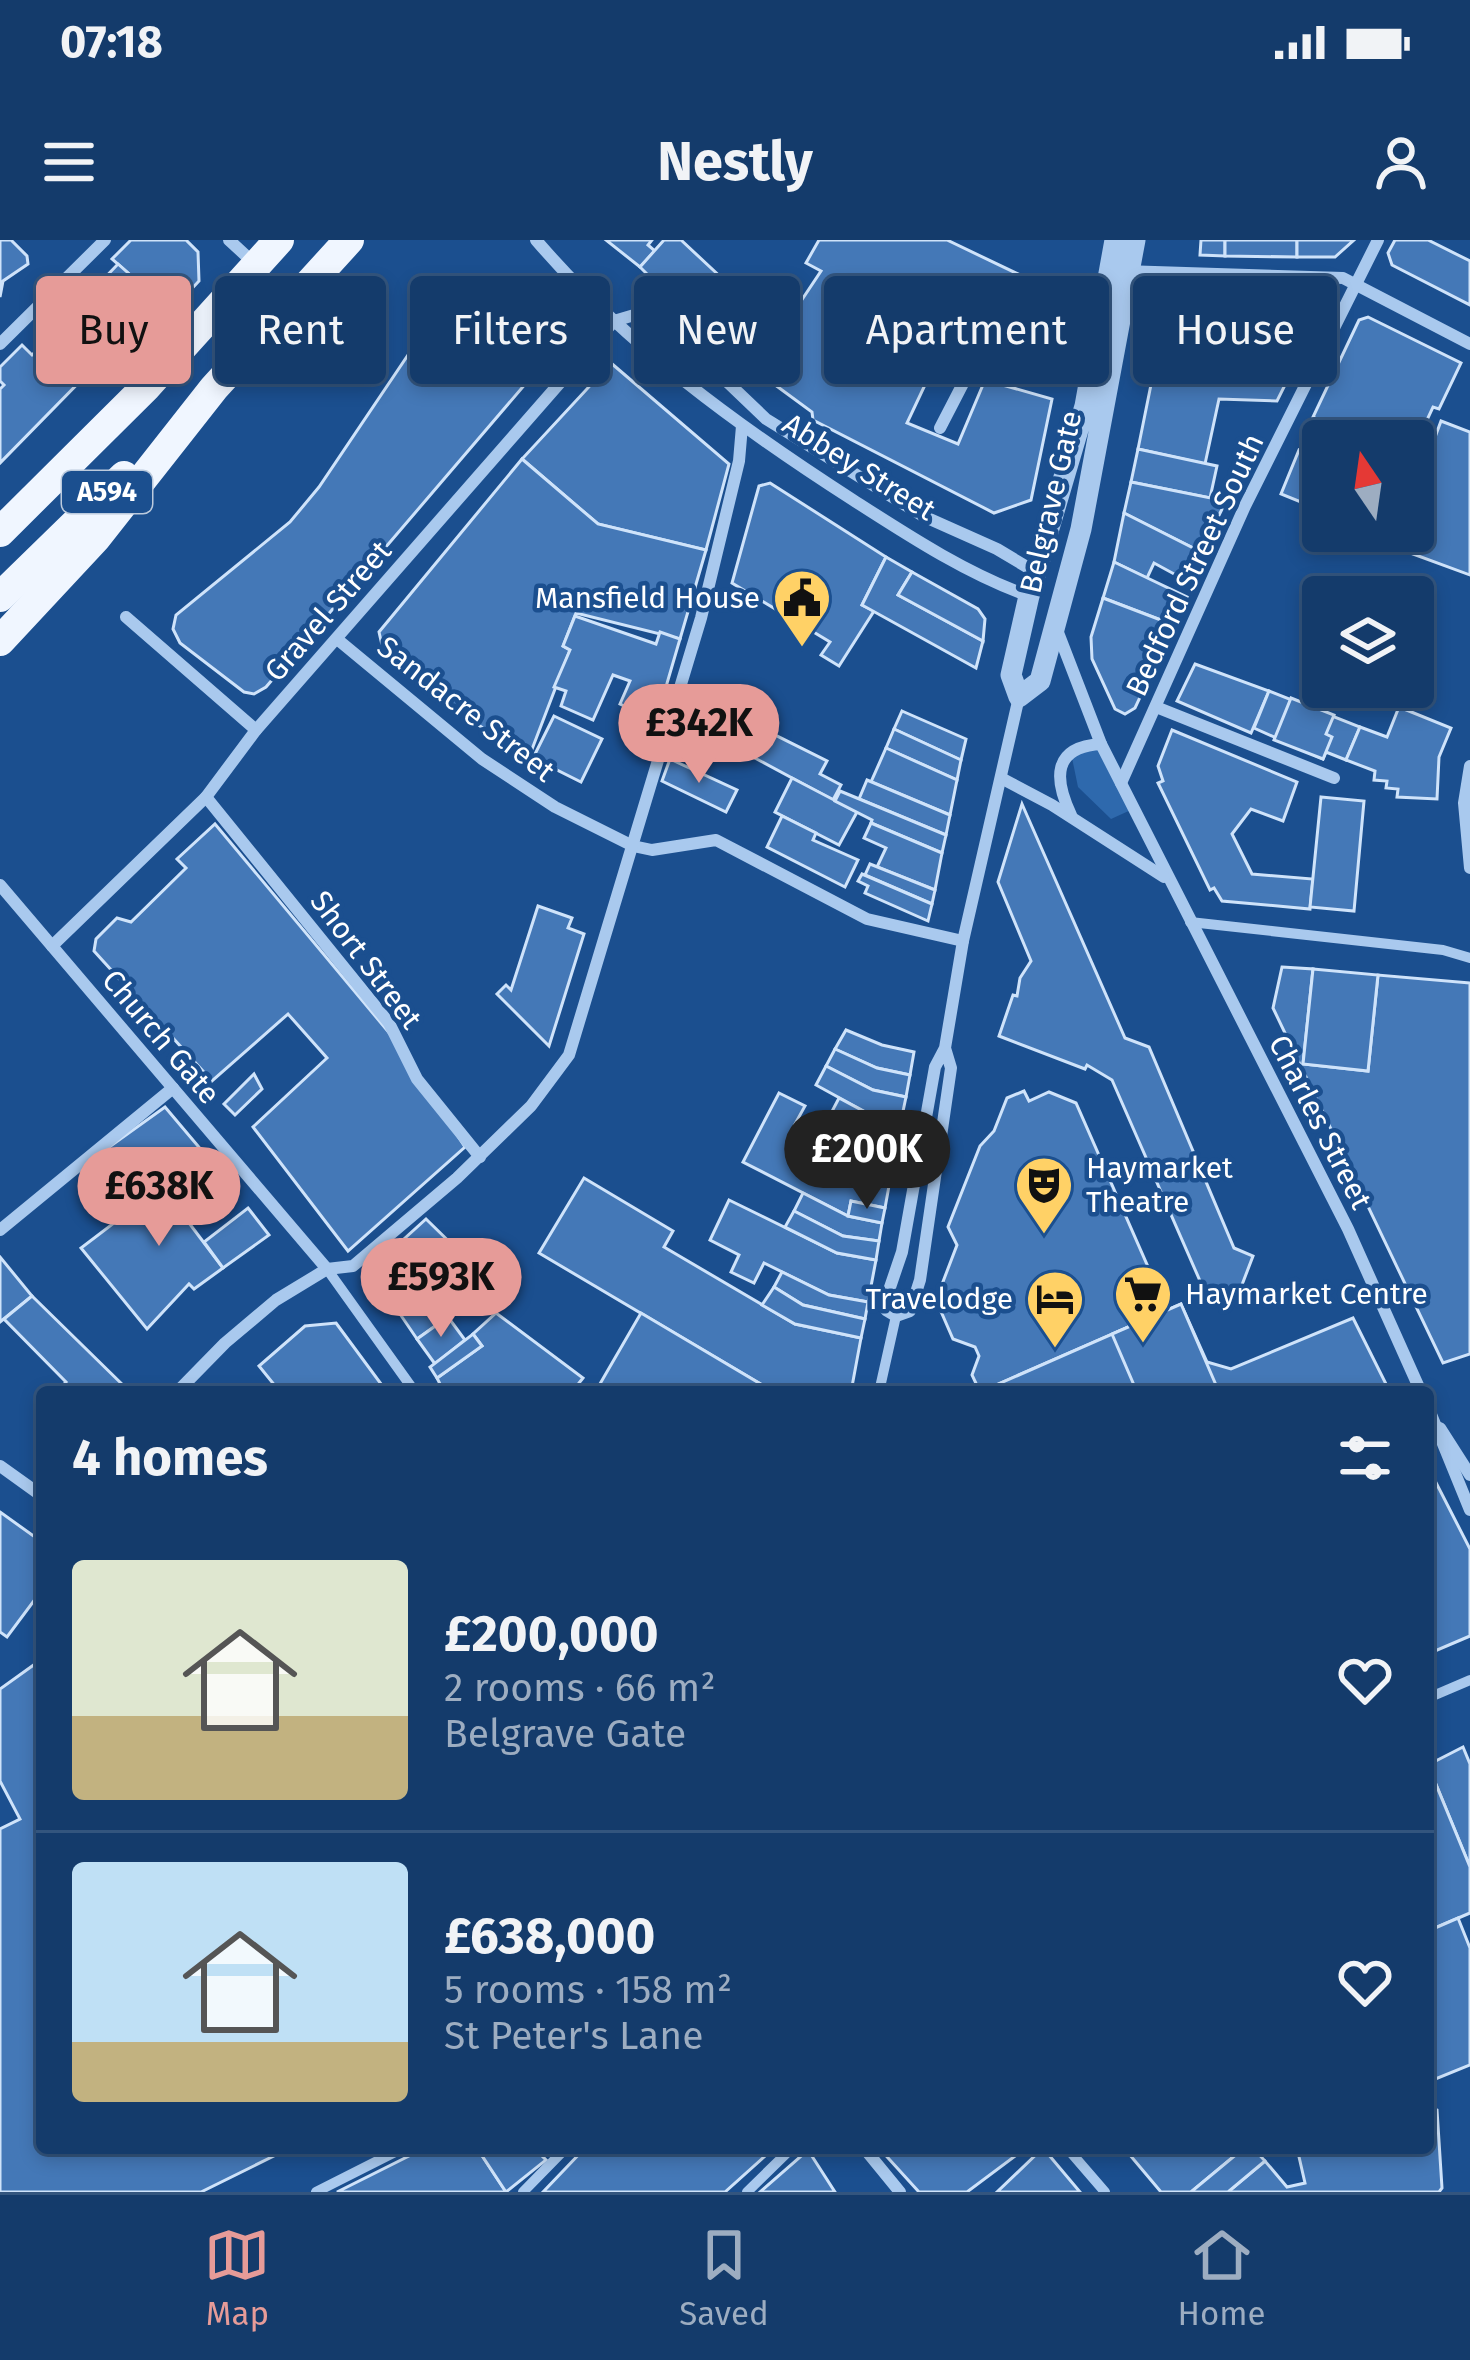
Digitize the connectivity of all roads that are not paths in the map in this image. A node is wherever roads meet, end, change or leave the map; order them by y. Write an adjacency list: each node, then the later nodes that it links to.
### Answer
1 (105, 240): 11 (street)
2 (229, 240): 9 (street)
3 (279, 240): 9 (main road, A594)
4 (350, 240): 20 (main road, A594)
5 (1115, 240): 10 (street, Belgrave Gate)
6 (1135, 240): 10 (street, Belgrave Gate)
7 (1378, 240): 12 (street, Bedford Street South)
8 (537, 242): 15 (street, Abbey Street)
9 (256, 266): 24 (main road, A594)
10 (1120, 271): 12 (street); 19 (street, Belgrave Gate)
11 (68, 276)
12 (1359, 284): 17 (street); 34 (street, Bedford Street South)
13 (36, 307): 16 (street)
14 (634, 315): 15 (street, Gravel Street)
15 (614, 321): 23 (street, Abbey Street); 31 (street, Gravel Street)
16 (0, 344)
17 (1470, 344)
18 (729, 384): 21 (street, Abbey Street)
19 (1100, 385): 22 (street); 25 (street, Belgrave Gate); 26 (street, Belgrave Gate)
20 (214, 388): 28 (main road, A594); 32 (main road, A594)
21 (766, 419): 23 (street); 25 (street, Abbey Street)
22 (940, 428)
23 (748, 431): 27 (street, Abbey Street); 43 (street)
24 (0, 532)
25 (1037, 573): 27 (street, Belgrave Gate)
26 (1064, 588): 27 (street); 30 (street, Belgrave Gate)
27 (1029, 596): 33 (street, Belgrave Gate)
28 (0, 597)
29 (126, 617): 35 (street)
30 (1054, 619): 33 (street, Belgrave Gate); 36 (street, Charles Street)
31 (337, 639): 35 (street, Gravel Street); 43 (street, Sandacre Street)
32 (0, 640)
33 (1018, 697): 38 (street, Belgrave Gate)
34 (1156, 707): 39 (street); 40 (street, Bedford Street South)
35 (256, 730): 41 (street, Gravel Street)
36 (1101, 744): 40 (street, Charles Street); 42 (street)
37 (1470, 766): 44 (street)
38 (1001, 778): 42 (street, Charles Street); 48 (street, Belgrave Gate)
39 (1334, 778)
40 (1121, 783): 45 (street, Charles Street)
41 (206, 796): 49 (street, Gravel Street); 53 (street, Short Street)
42 (1072, 818): 45 (street, Charles Street)
43 (633, 846): 48 (street); 53 (street)
44 (1470, 868)
45 (1167, 879): 47 (street, Charles Street)
46 (0, 885): 49 (street, Church Gate)
47 (1190, 922): 50 (street); 62 (street, Charles Street)
48 (963, 941): 51 (street, Belgrave Gate)
49 (52, 946): 52 (street, Church Gate)
50 (1470, 958)
51 (945, 1048): 58 (street, Belgrave Gate); 58 (street, Belgrave Gate)
52 (173, 1088): 55 (street); 57 (street, Church Gate)
53 (480, 1157): 57 (street)
54 (0, 1204): 55 (street)
55 (13, 1219): 56 (street)
56 (0, 1230)
57 (327, 1269): 59 (street); 60 (street, Church Gate)
58 (896, 1316): 61 (street, Belgrave Gate)
59 (183, 1386)
60 (411, 1386)
61 (880, 1386)
62 (1418, 1386)
63 (1434, 1418): 66 (street)
64 (1434, 1424): 68 (street)
65 (0, 1466): 67 (street)
66 (1470, 1475)
67 (36, 1492)
68 (1470, 1510)
69 (1470, 1680): 70 (street)
70 (1434, 1695)
71 (392, 2154): 76 (street)
72 (560, 2154): 77 (street)
73 (786, 2154): 78 (street)
74 (869, 2154): 79 (street)
75 (1072, 2154): 80 (street)
76 (316, 2192)
77 (523, 2192)
78 (747, 2192)
79 (900, 2192)
80 (1105, 2192)

